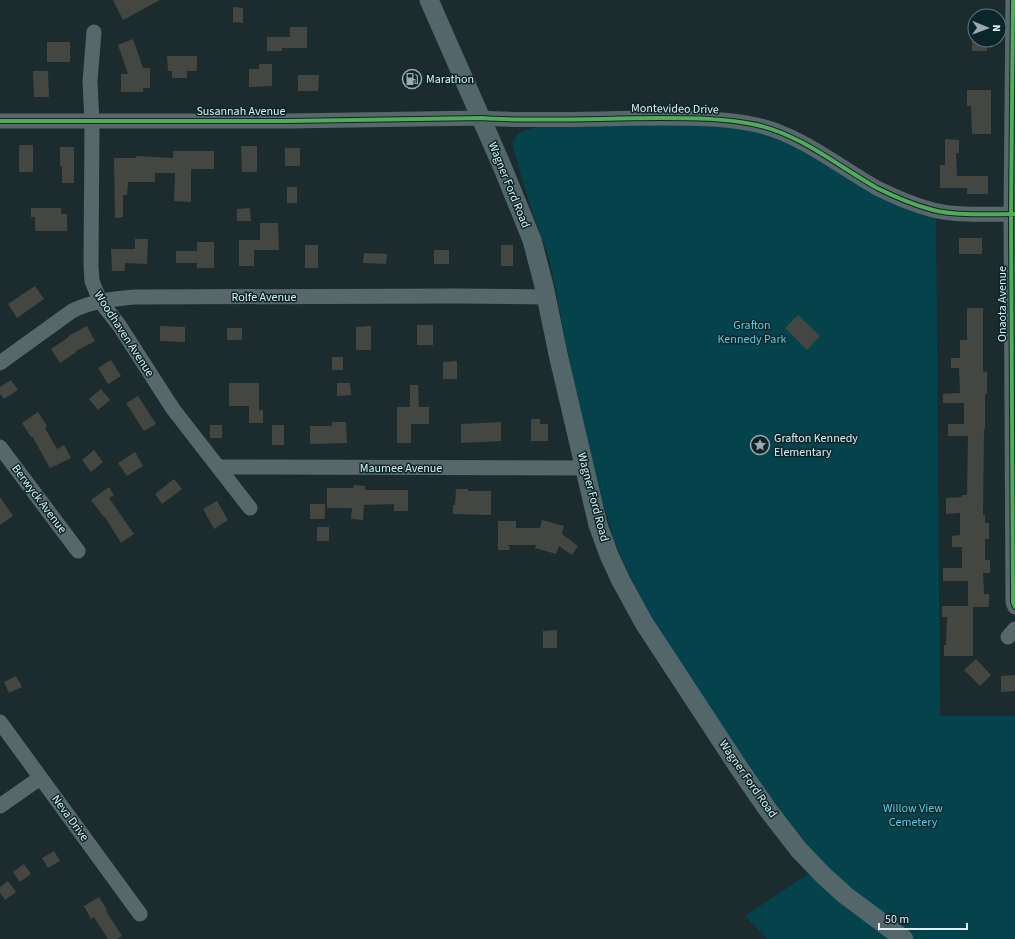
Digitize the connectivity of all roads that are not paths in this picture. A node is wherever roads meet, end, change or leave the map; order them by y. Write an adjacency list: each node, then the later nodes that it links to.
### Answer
1 (429, 0): 4 (main road, Wagner Ford Road)
2 (1013, 0): 7 (street, Onaota Avenue)
3 (94, 32): 6 (street, Woodhaven Avenue)
4 (482, 118): 6 (street, Susannah Avenue); 7 (street, Montevideo Drive); 8 (main road, Wagner Ford Road)
5 (0, 121): 6 (street, Susannah Avenue)
6 (92, 122): 9 (street, Woodhaven Avenue)
7 (1013, 214): 16 (street, Onaota Avenue)
8 (547, 297): 9 (street, Rolfe Avenue); 13 (main road, Wagner Ford Road)
9 (100, 301): 10 (street, Rolfe Avenue); 12 (street, Woodhaven Avenue)
10 (0, 363)
11 (0, 448): 15 (street, Berwyck Avenue)
12 (218, 467): 13 (street, Maumee Avenue); 14 (street, Woodhaven Avenue)
13 (584, 468): 21 (main road, Wagner Ford Road)
14 (250, 508)
15 (78, 551)
16 (1015, 607)
17 (0, 722): 18 (street, Neva Drive)
18 (40, 778): 19 (street); 20 (street, Neva Drive)
19 (0, 806)
20 (140, 914)
21 (904, 939)

